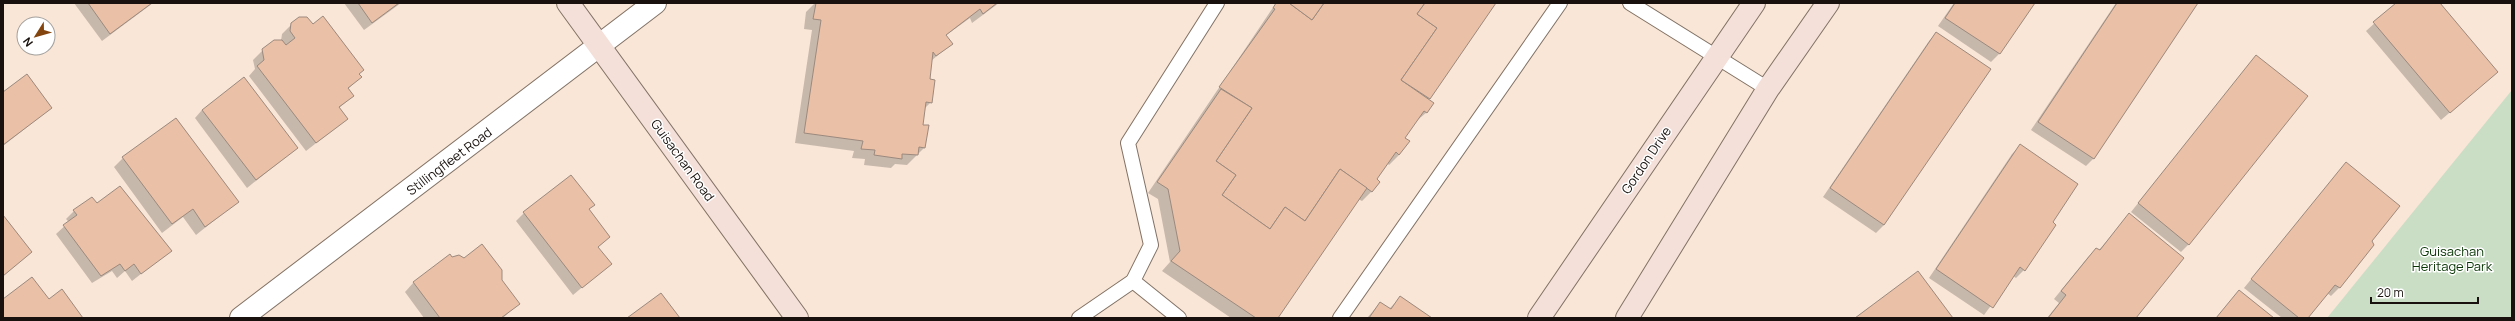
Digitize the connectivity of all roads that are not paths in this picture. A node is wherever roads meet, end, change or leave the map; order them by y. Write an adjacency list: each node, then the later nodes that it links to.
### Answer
1 (568, 3): 8 (main road, Guisachan Road)
2 (655, 3): 8 (street, Stillingfleet Road)
3 (1217, 3): 11 (lane)
4 (1560, 3): 16 (lane)
5 (1630, 3): 9 (lane)
6 (1754, 3): 9 (main road, Gordon Drive)
7 (1828, 3): 10 (main road)
8 (601, 46): 12 (street, Stillingfleet Road); 13 (main road, Guisachan Road)
9 (1717, 57): 10 (lane); 17 (main road, Gordon Drive)
10 (1768, 89): 18 (main road)
11 (1133, 281): 14 (lane); 15 (lane)
12 (241, 318)
13 (797, 318)
14 (1079, 318)
15 (1179, 318)
16 (1340, 318)
17 (1539, 318)
18 (1626, 318)

